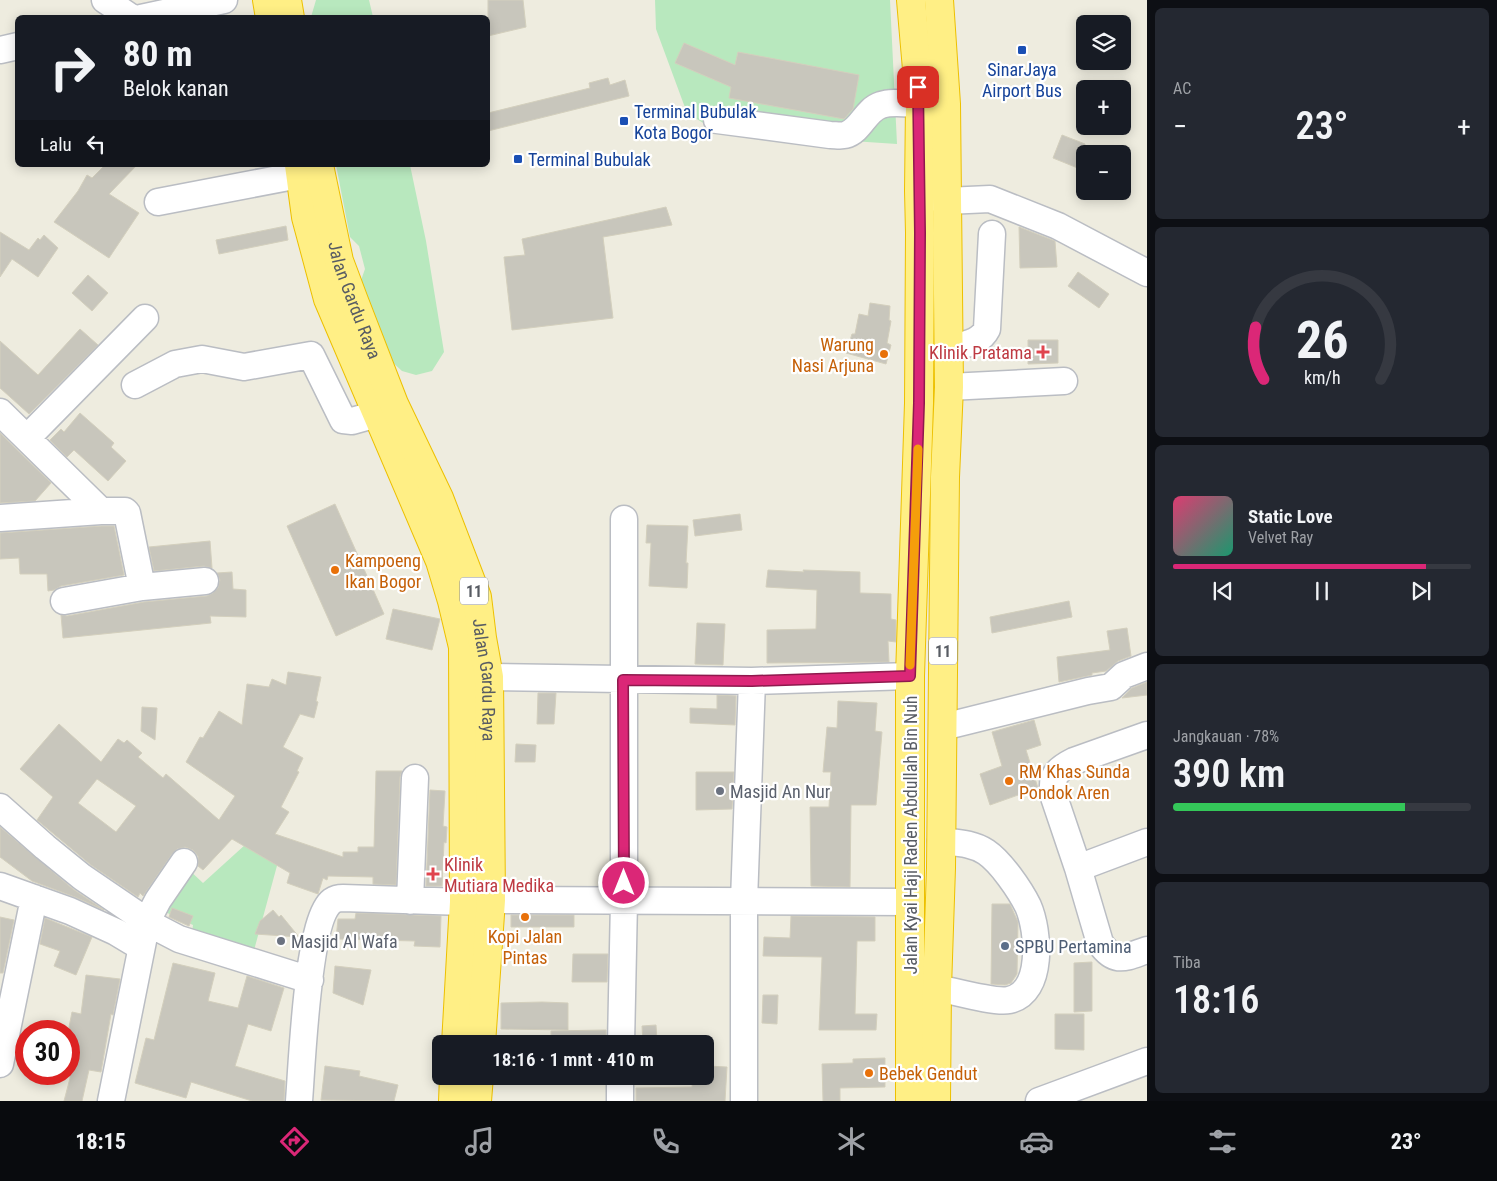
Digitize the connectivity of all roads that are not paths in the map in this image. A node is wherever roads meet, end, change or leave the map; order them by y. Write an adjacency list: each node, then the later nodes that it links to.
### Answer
1 (104, 0): 8 (street)
2 (139, 0): 9 (street)
3 (224, 0): 10 (street)
4 (267, 0): 11 (highway)
5 (287, 0): 12 (highway)
6 (911, 0): 15 (highway, Jalan Kyai Haji Raden Abdullah Bin Nuh / 11)
7 (939, 0): 18 (highway, Jalan Kyai Haji Raden Abdullah Bin Nuh / 11)
8 (127, 15)
9 (140, 15)
10 (154, 15)
11 (270, 15)
12 (290, 15)
13 (15, 47): 14 (street)
14 (0, 50)
15 (920, 104): 16 (street); 20 (highway, Jalan Kyai Haji Raden Abdullah Bin Nuh / 11)
16 (717, 120)
17 (310, 169): 19 (street); 24 (highway, Jalan Gardu Raya / 11); 41 (highway, Jalan Gardu Raya / 11)
18 (946, 201): 20 (street); 22 (street); 25 (highway, Jalan Kyai Haji Raden Abdullah Bin Nuh / 11)
19 (158, 202)
20 (919, 204): 40 (highway, Jalan Kyai Haji Raden Abdullah Bin Nuh / 11)
21 (992, 234): 25 (street)
22 (1147, 273)
23 (145, 318): 32 (street)
24 (345, 339): 26 (street); 31 (highway, Jalan Gardu Raya / 11)
25 (948, 346): 29 (highway, Jalan Kyai Haji Raden Abdullah Bin Nuh / 11)
26 (311, 355): 28 (street); 31 (street)
27 (1064, 382): 29 (street)
28 (135, 385)
29 (949, 387): 45 (highway, Jalan Kyai Haji Raden Abdullah Bin Nuh / 11)
30 (0, 412): 32 (street)
31 (377, 414): 42 (highway, Jalan Gardu Raya / 11)
32 (26, 438): 33 (street)
33 (101, 511): 34 (street); 37 (street)
34 (0, 518)
35 (624, 519): 43 (street)
36 (205, 581): 37 (street)
37 (142, 587): 38 (street)
38 (64, 601)
39 (1147, 666): 45 (street)
40 (910, 676): 44 (street); 60 (highway, Jalan Kyai Haji Raden Abdullah Bin Nuh / 11)
41 (490, 677): 42 (street); 43 (street); 55 (highway, Jalan Gardu Raya / 11)
42 (463, 679): 59 (highway, Jalan Gardu Raya / 11)
43 (623, 680): 44 (street); 58 (street)
44 (752, 681): 56 (street)
45 (943, 727): 49 (highway, Jalan Kyai Haji Raden Abdullah Bin Nuh / 11)
46 (1147, 734): 52 (street)
47 (415, 778): 57 (street)
48 (0, 807): 61 (street)
49 (941, 841): 65 (highway, Jalan Kyai Haji Raden Abdullah Bin Nuh / 11); 65 (street)
50 (1147, 842): 52 (street)
51 (184, 862): 61 (street)
52 (1078, 868): 63 (street)
53 (0, 886): 54 (street)
54 (34, 898): 62 (street); 70 (street)
55 (491, 900): 58 (street); 67 (highway, Jalan Gardu Raya / 11)
56 (744, 900): 58 (street); 60 (street); 80 (street)
57 (410, 901): 59 (street); 64 (street)
58 (624, 901): 68 (street)
59 (464, 902): 66 (highway, Jalan Gardu Raya / 11)
60 (910, 902): 81 (highway, Jalan Kyai Haji Raden Abdullah Bin Nuh / 11)
61 (147, 921): 62 (street); 64 (street)
62 (141, 947): 75 (street)
63 (1147, 950)
64 (310, 980): 76 (street)
65 (937, 988): 82 (highway, Jalan Kyai Haji Raden Abdullah Bin Nuh / 11)
66 (457, 1035)
67 (482, 1035)
68 (621, 1035)
69 (1147, 1060): 83 (street)
70 (0, 1064)
71 (1147, 1076): 84 (street)
72 (454, 1085): 77 (highway)
73 (478, 1085): 78 (highway)
74 (620, 1085): 79 (street)
75 (111, 1101)
76 (299, 1101)
77 (453, 1101)
78 (477, 1101)
79 (620, 1101)
80 (744, 1101)
81 (910, 1101)
82 (936, 1101)
83 (1039, 1101)
84 (1082, 1101)

